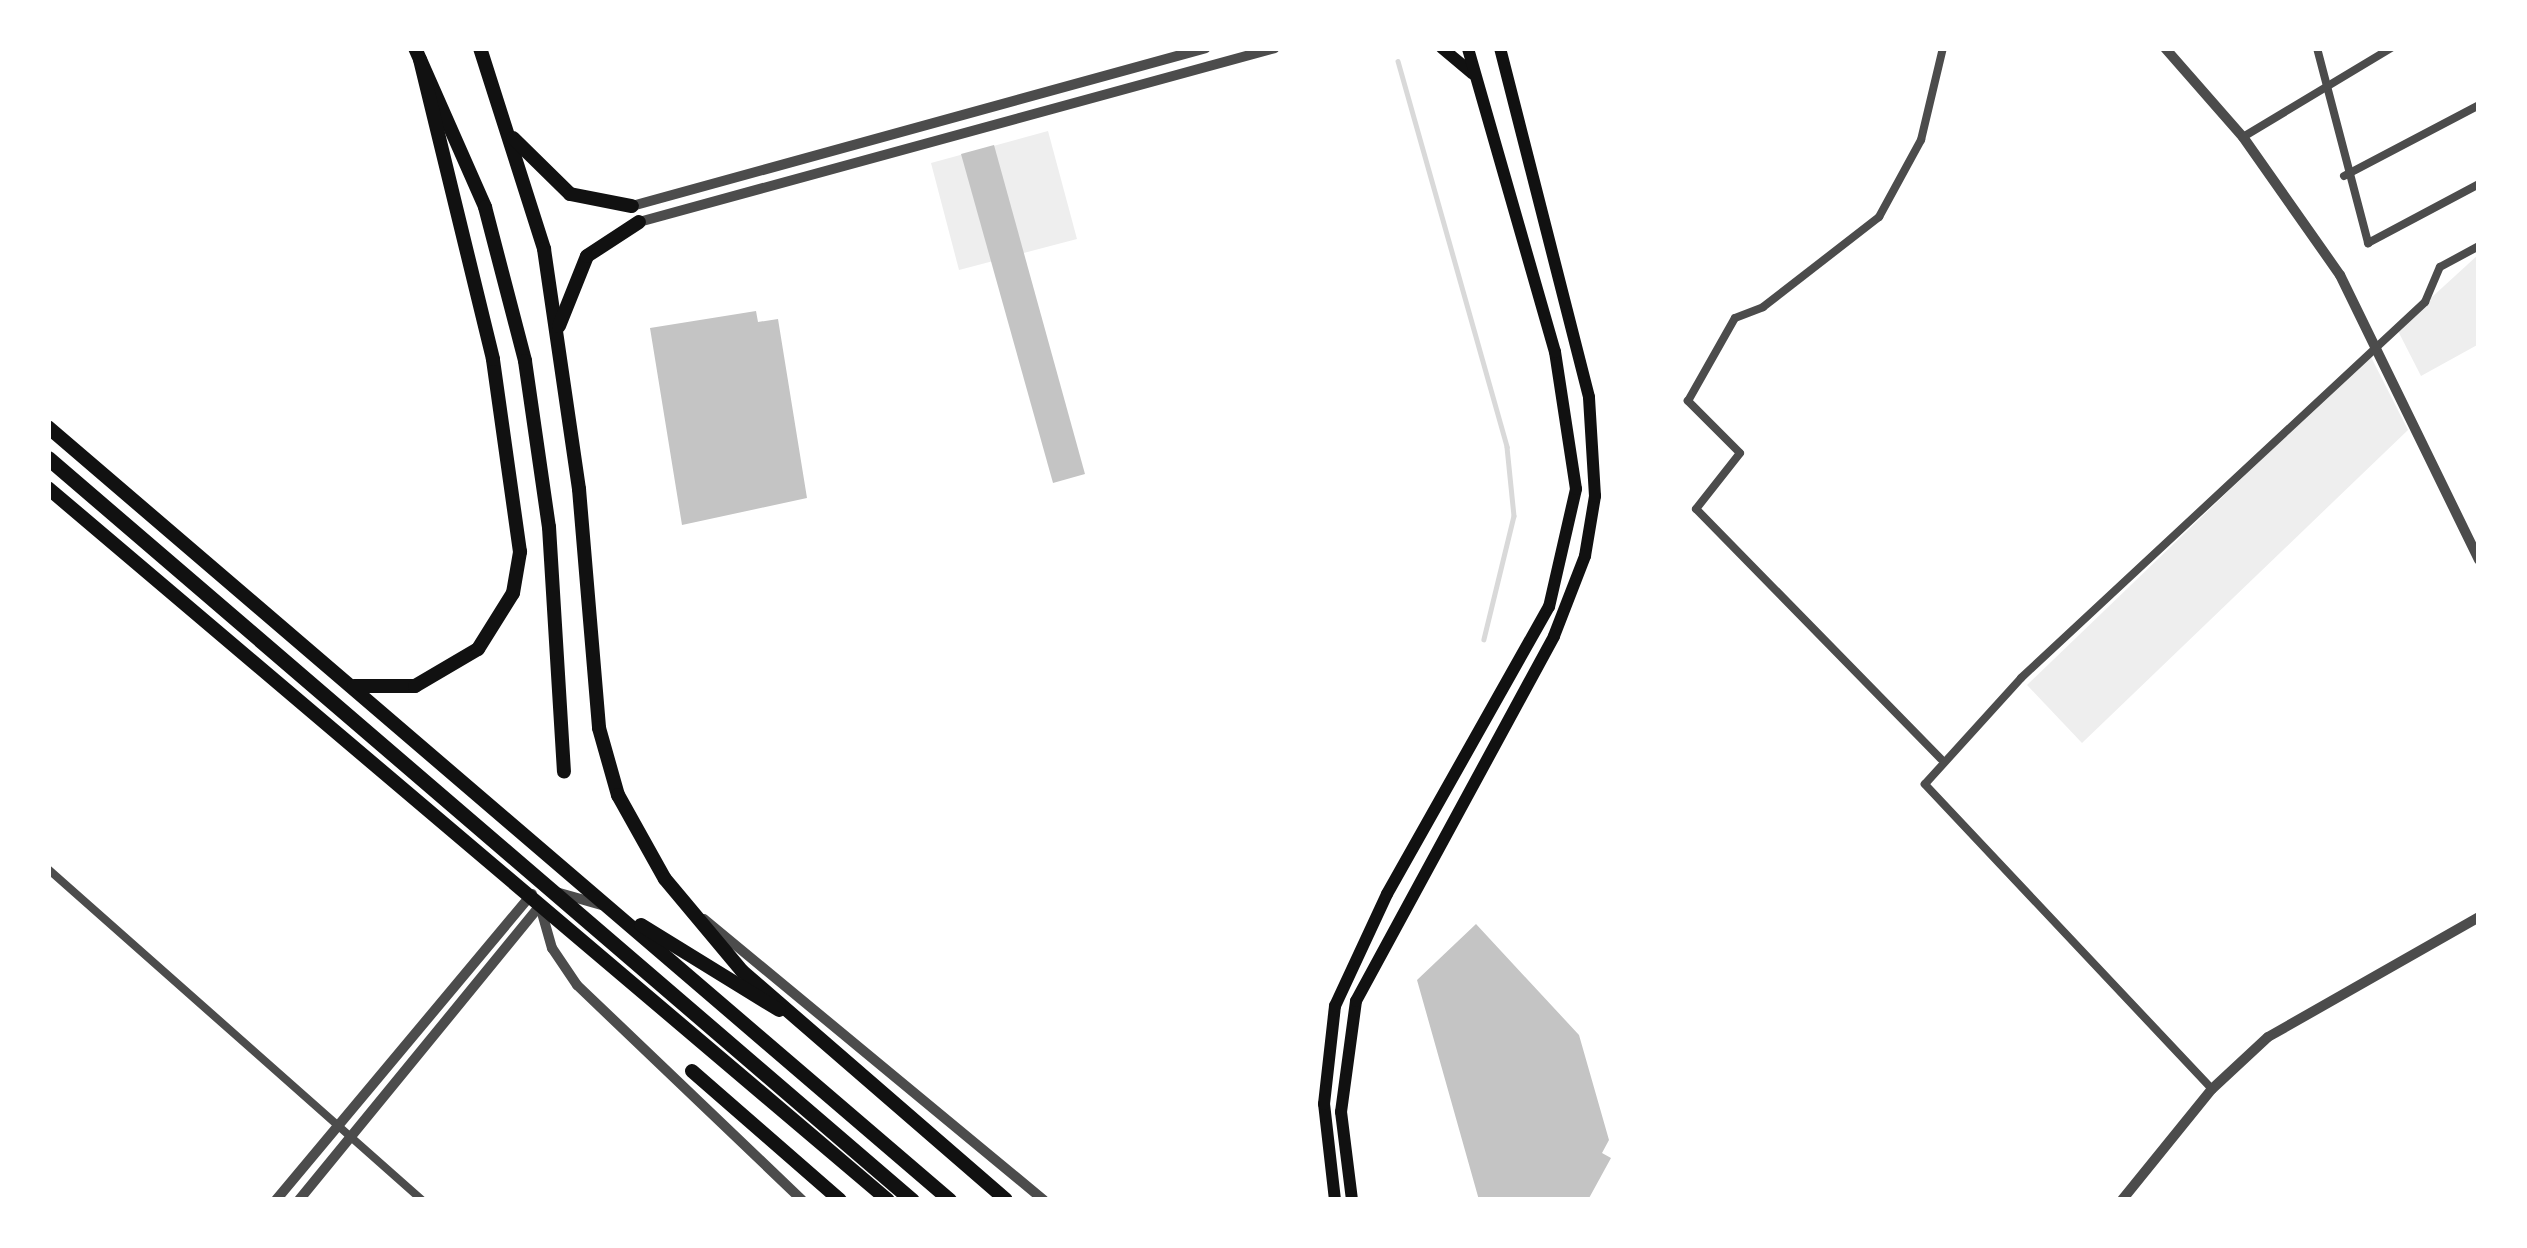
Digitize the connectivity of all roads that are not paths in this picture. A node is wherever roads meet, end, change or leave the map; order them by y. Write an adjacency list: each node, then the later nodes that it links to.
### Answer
1 (480, 48): 15 (main road)
2 (1206, 48): 19 (street)
3 (1275, 48): 20 (street)
4 (1442, 48): 12 (main road)
5 (1468, 48): 12 (main road)
6 (1500, 48): 53 (main road)
7 (1943, 48): 29 (street)
8 (2165, 48): 16 (street)
9 (2317, 48): 13 (street)
10 (2391, 48): 13 (street)
11 (418, 54): 28 (main road); 30 (main road)
12 (1476, 76): 52 (main road)
13 (2322, 84): 16 (street); 17 (street)
14 (2479, 105): 17 (street)
15 (510, 134): 19 (main road); 22 (main road)
16 (2242, 137): 23 (street)
17 (2344, 176): 18 (street)
18 (2479, 184)
19 (632, 206)
20 (639, 222): 22 (main road)
21 (2479, 246): 23 (street)
22 (557, 331): 34 (main road)
23 (2378, 340): 27 (street); 29 (street)
24 (48, 427): 28 (main road)
25 (48, 458): 48 (highway)
26 (48, 488): 32 (main road)
27 (2479, 560)
28 (354, 686): 36 (main road)
29 (1941, 759): 39 (street)
30 (564, 772)
31 (48, 869): 40 (street)
32 (526, 896): 33 (main road); 36 (street); 40 (street)
33 (540, 906): 41 (street); 45 (street); 47 (main road)
34 (691, 909): 37 (main road); 51 (street)
35 (2479, 917): 39 (street)
36 (631, 921): 37 (main road); 49 (main road)
37 (779, 1010): 50 (main road)
38 (692, 1071): 46 (main road)
39 (2212, 1089): 54 (street)
40 (337, 1125): 41 (street); 42 (street)
41 (351, 1137): 43 (street); 44 (street)
42 (275, 1200)
43 (299, 1200)
44 (422, 1200)
45 (802, 1200)
46 (840, 1200)
47 (888, 1200)
48 (912, 1200)
49 (950, 1200)
50 (1006, 1200)
51 (1044, 1200)
52 (1335, 1200)
53 (1352, 1200)
54 (2122, 1200)

